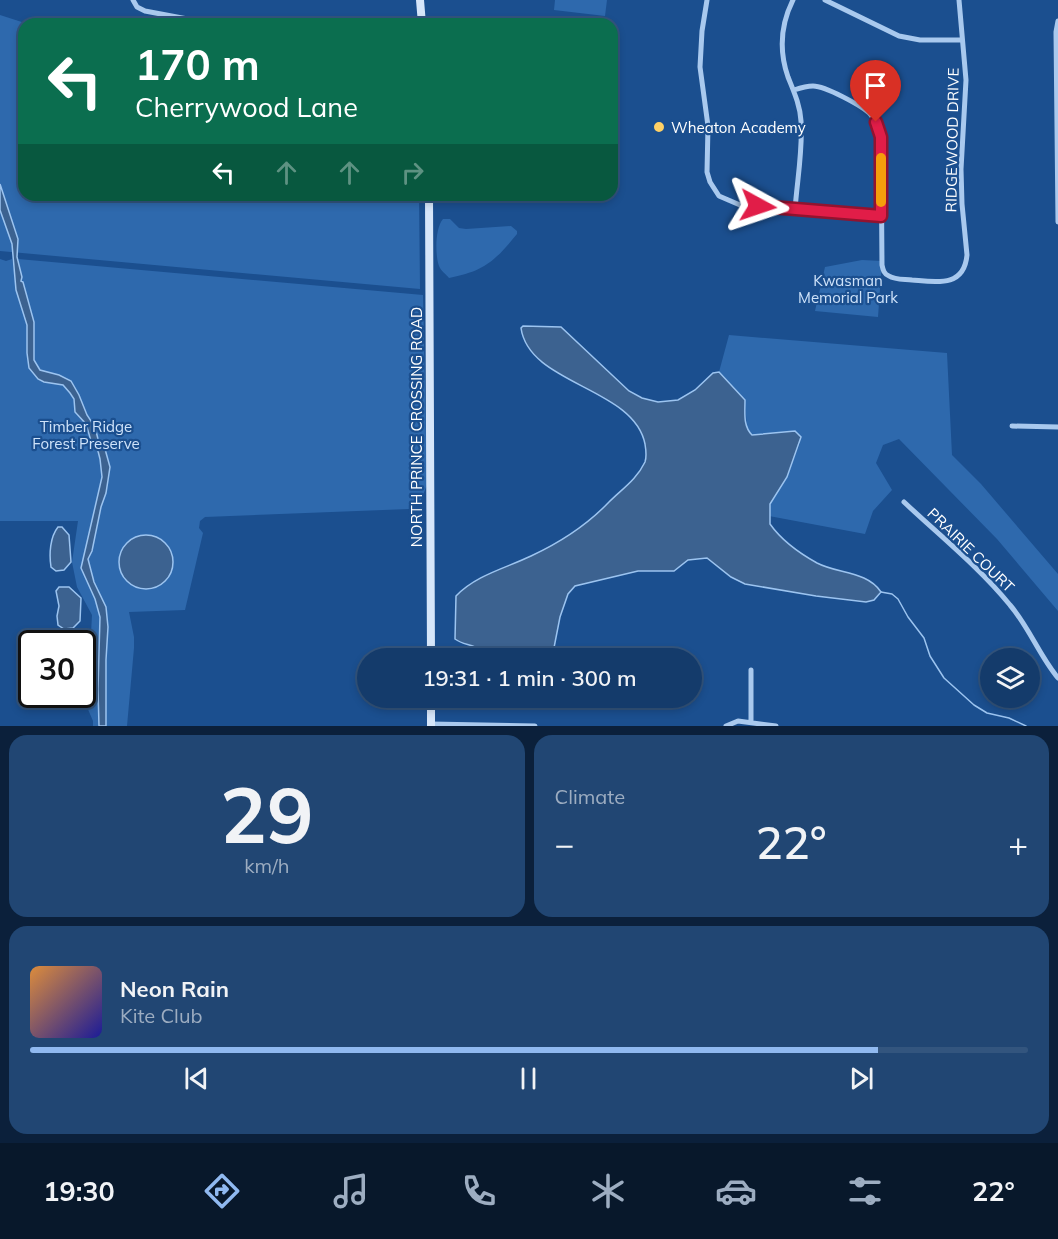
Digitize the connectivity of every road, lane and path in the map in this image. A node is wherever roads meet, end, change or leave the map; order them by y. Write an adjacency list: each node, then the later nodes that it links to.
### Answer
1 (133, 0): 7 (street)
2 (420, 0): 8 (street)
3 (707, 0): 15 (street)
4 (793, 0): 11 (street)
5 (825, 0): 10 (street)
6 (959, 0): 10 (street, RIDGEWOOD DRIVE)
7 (182, 18)
8 (422, 18)
9 (1058, 21): 12 (street)
10 (962, 40): 16 (street, RIDGEWOOD DRIVE)
11 (794, 90): 15 (street); 16 (street)
12 (1057, 90): 13 (street)
13 (1058, 177): 17 (street)
14 (429, 201): 21 (street, NORTH PRINCE CROSSING ROAD)
15 (795, 210): 16 (street)
16 (881, 216)
17 (1058, 222)
18 (1012, 426): 19 (street)
19 (1058, 427)
20 (904, 502): 23 (street, PRAIRIE COURT)
21 (431, 648)
22 (751, 670): 25 (street)
23 (1058, 678)
24 (430, 708): 26 (street)
25 (751, 722): 28 (street); 29 (street)
26 (430, 725): 27 (street)
27 (535, 726)
28 (726, 726)
29 (776, 726)

